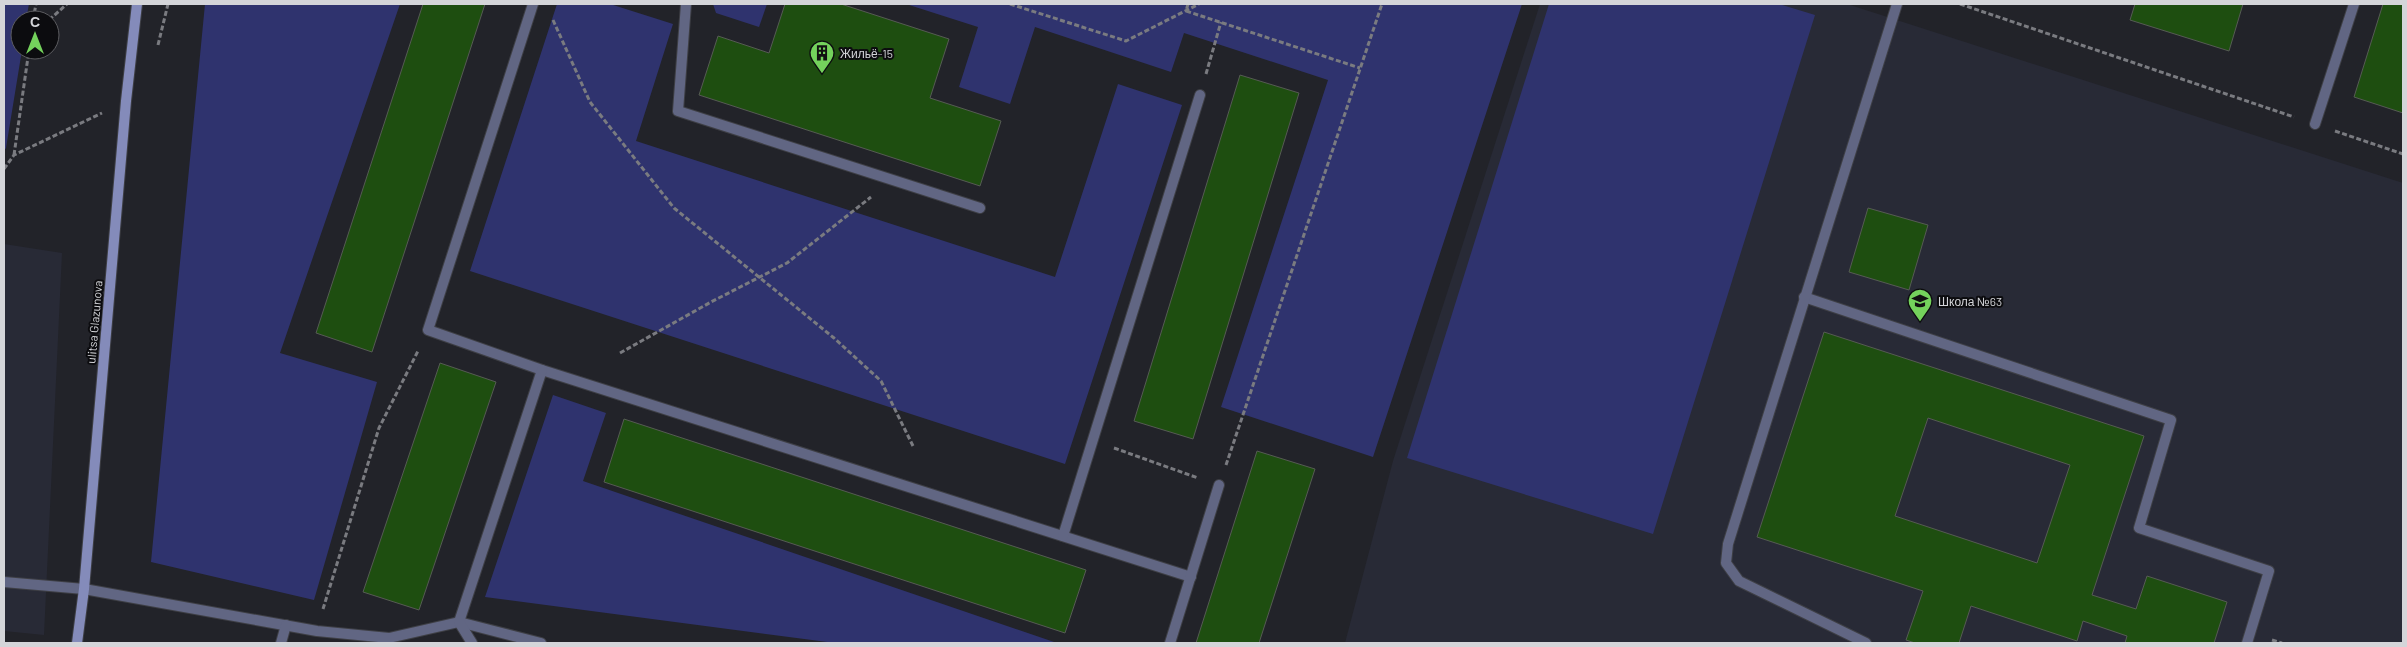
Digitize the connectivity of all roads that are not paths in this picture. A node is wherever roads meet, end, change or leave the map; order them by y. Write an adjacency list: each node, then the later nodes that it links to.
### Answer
1 (137, 4): 15 (street, ulitsa Glazunova)
2 (533, 4): 10 (lane)
3 (686, 4): 8 (lane)
4 (1897, 4): 9 (lane)
5 (2354, 4): 7 (lane)
6 (1200, 95): 12 (lane)
7 (2314, 124)
8 (980, 208)
9 (1804, 297): 23 (lane); 24 (lane)
10 (542, 370): 12 (lane); 16 (lane)
11 (1219, 485): 13 (lane)
12 (1064, 536): 13 (lane)
13 (1190, 577): 22 (lane)
14 (4, 582): 15 (lane)
15 (84, 590): 17 (lane); 18 (street, ulitsa Glazunova)
16 (459, 622): 17 (lane); 20 (lane); 21 (lane)
17 (286, 624): 19 (lane)
18 (77, 643)
19 (280, 643)
20 (472, 643)
21 (541, 643)
22 (1170, 643)
23 (1866, 643)
24 (2247, 643)

